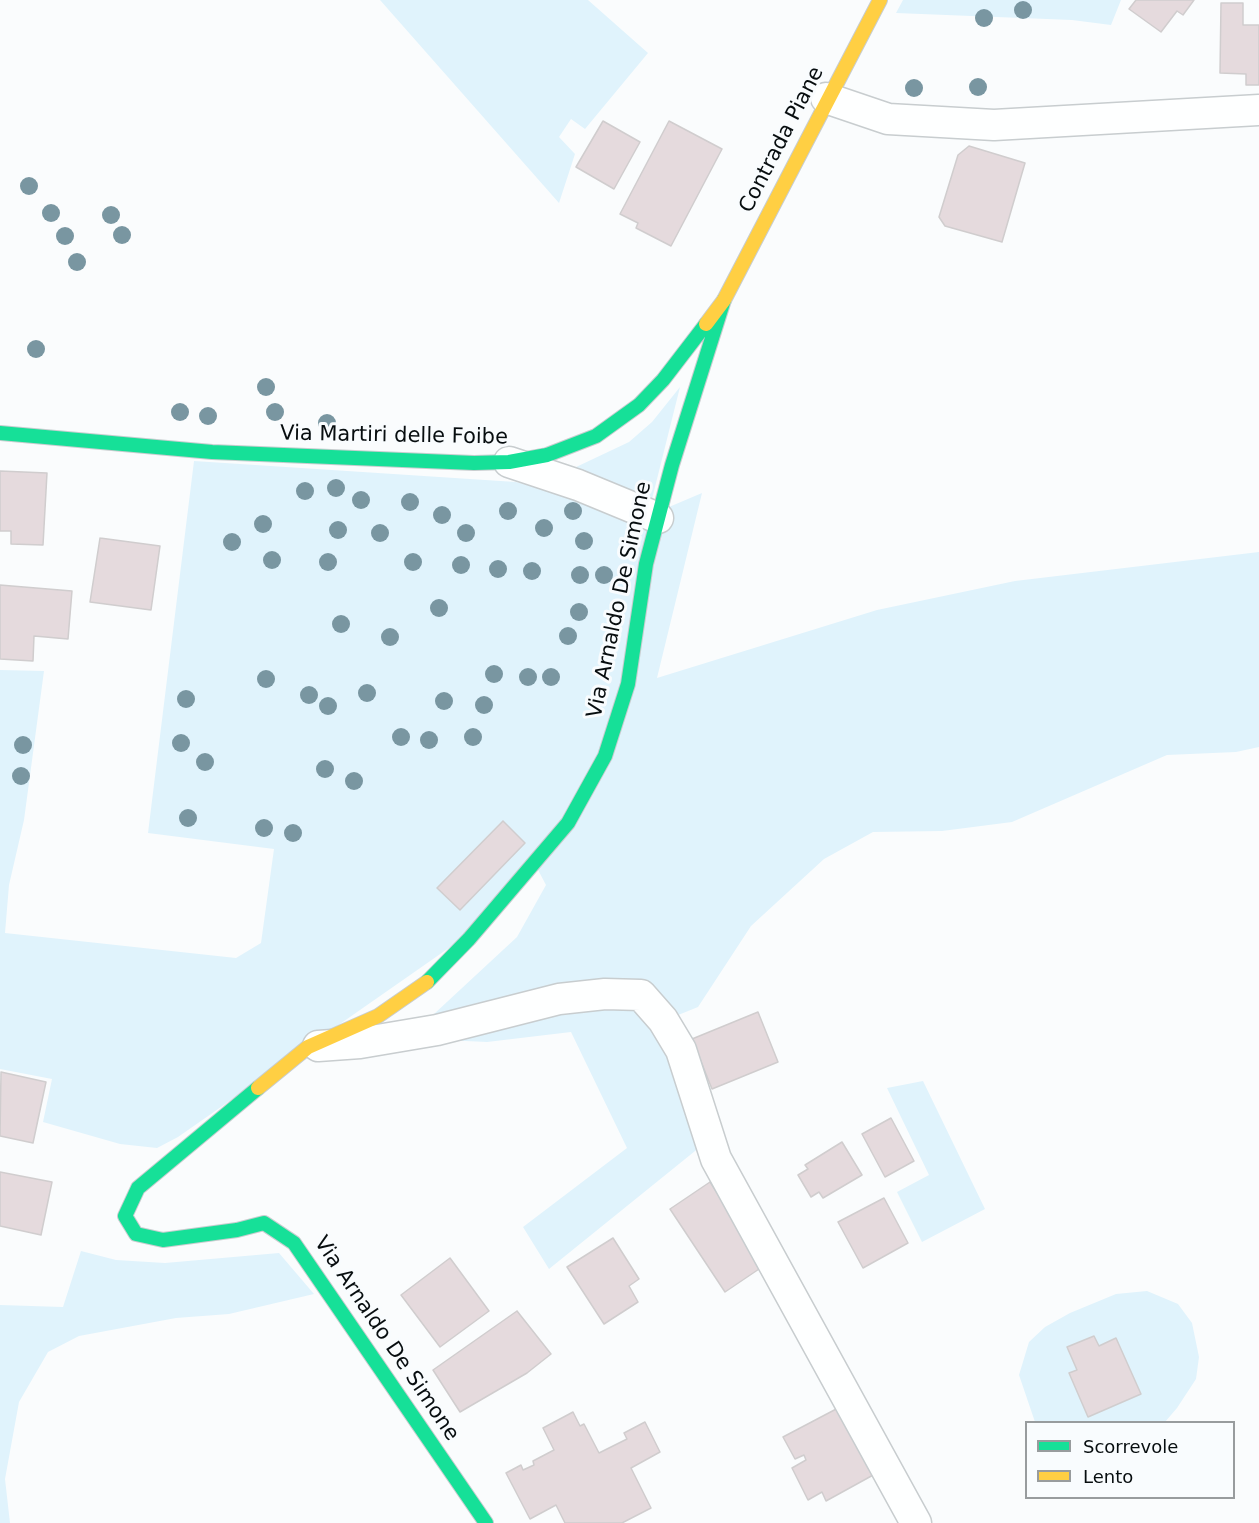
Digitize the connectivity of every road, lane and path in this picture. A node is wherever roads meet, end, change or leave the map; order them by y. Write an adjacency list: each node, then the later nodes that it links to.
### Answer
1 (880, 0): 2 (street, Contrada Piane)
2 (826, 98): 3 (street); 4 (street, Contrada Piane)
3 (1259, 110)
4 (724, 300): 6 (street, Via Martiri delle Foibe); 7 (street, Via Arnaldo De Simone)
5 (0, 433): 6 (street, Via Martiri delle Foibe)
6 (509, 462): 7 (street)
7 (658, 518): 8 (street, Via Arnaldo De Simone)
8 (308, 1047): 9 (street, Via Arnaldo De Simone); 10 (street)
9 (486, 1523)
10 (916, 1523)

